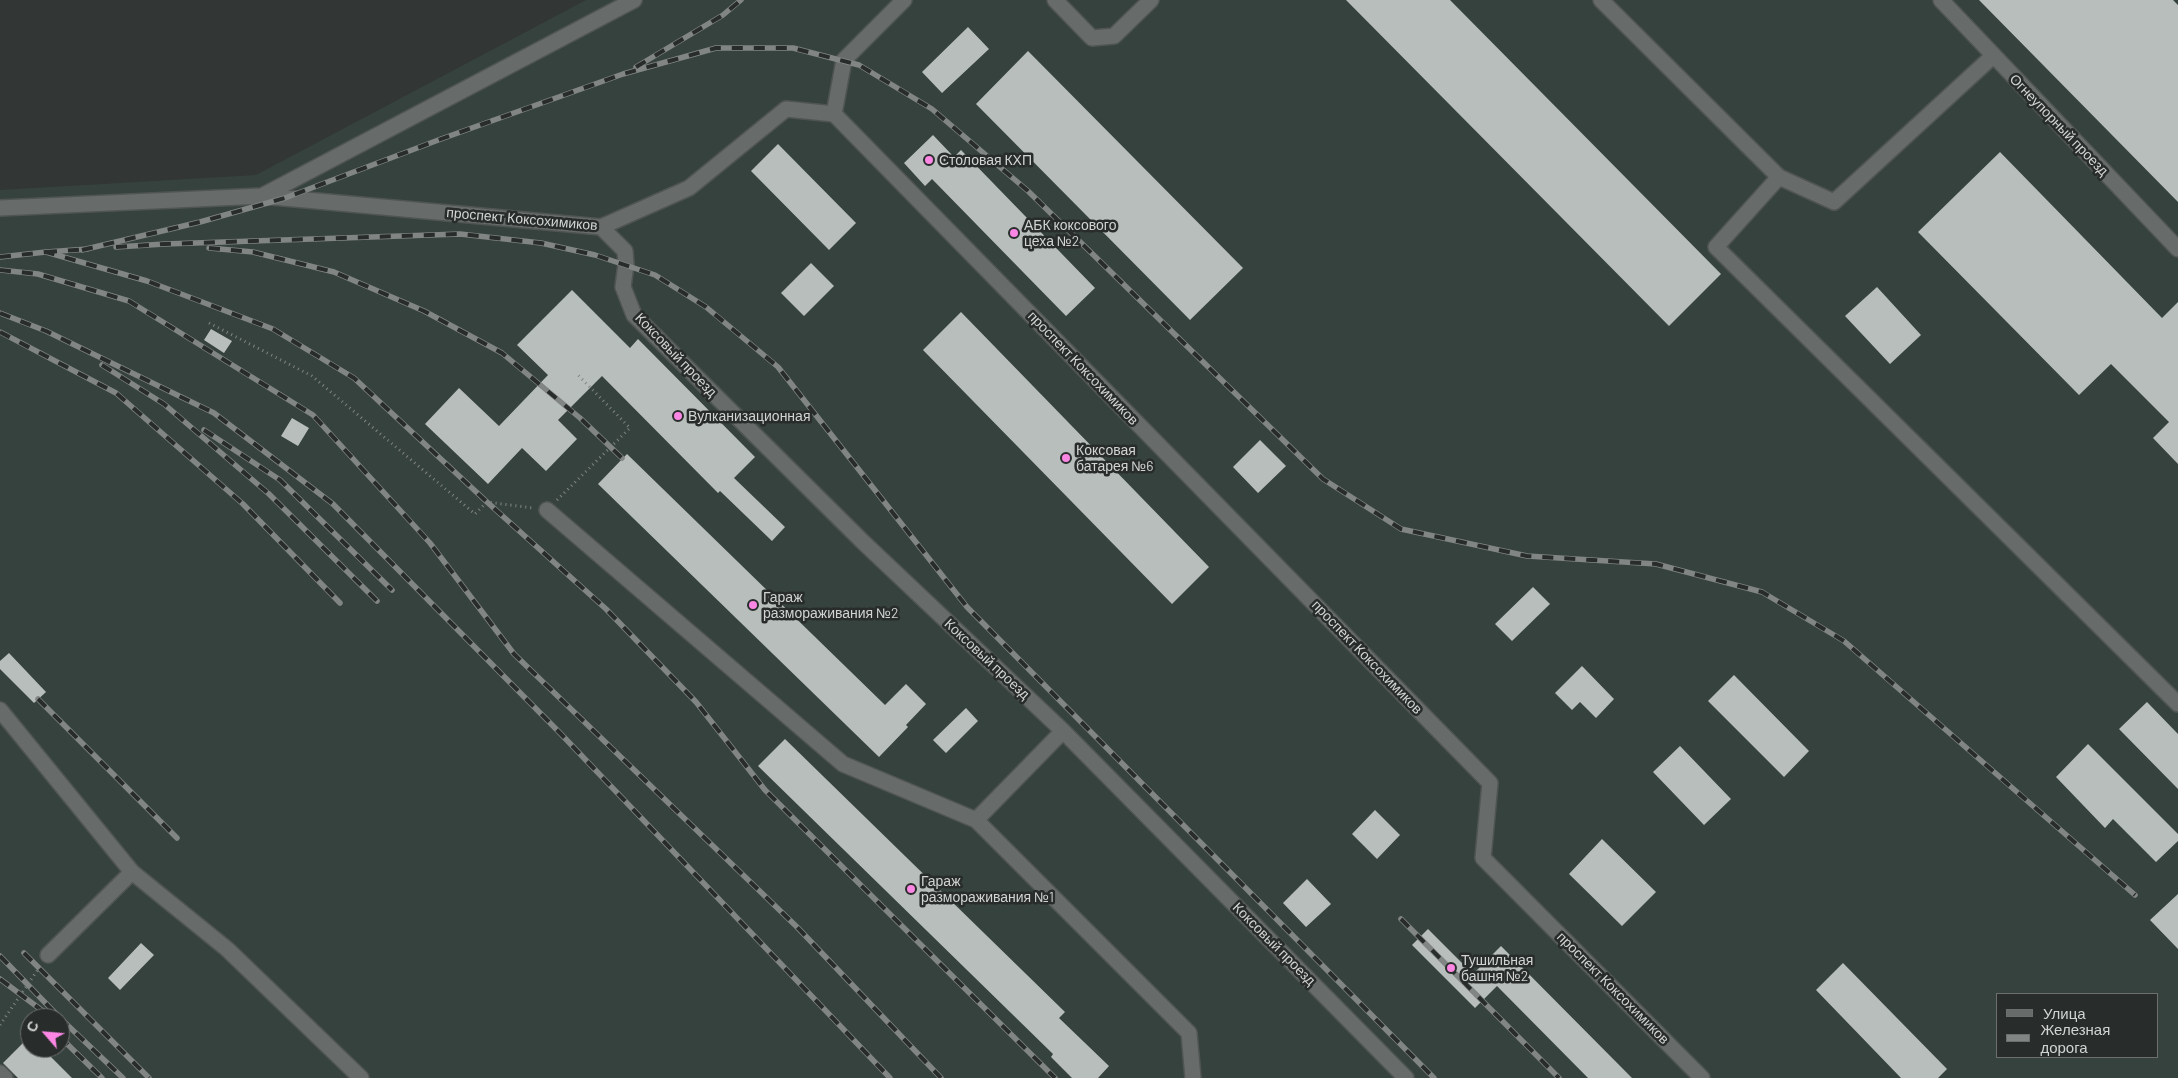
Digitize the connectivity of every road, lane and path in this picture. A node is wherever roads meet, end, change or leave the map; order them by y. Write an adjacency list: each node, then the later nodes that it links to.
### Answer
1 (634, 0): 10 (street)
2 (904, 0): 8 (street)
3 (1055, 0): 4 (street)
4 (1151, 0)
5 (1601, 0): 9 (street)
6 (1941, 0): 7 (street, Огнеупорный проезд)
7 (1993, 56): 9 (street); 13 (street, Огнеупорный проезд)
8 (834, 114): 12 (street, проспект Коксохимиков); 29 (street, проспект Коксохимиков)
9 (1779, 177): 17 (street)
10 (262, 196): 11 (street, проспект Коксохимиков); 12 (street, проспект Коксохимиков)
11 (0, 208)
12 (601, 227): 19 (street, Коксовый проезд)
13 (2178, 249)
14 (209, 323): 16 (path)
15 (576, 373): 16 (path)
16 (547, 510): 20 (street)
17 (2178, 704)
18 (0, 710): 21 (street)
19 (1062, 731): 20 (street); 28 (street, Коксовый проезд)
20 (976, 820): 27 (street)
21 (132, 872): 22 (street); 26 (street)
22 (48, 955): 23 (path)
23 (0, 1025)
24 (0, 1073): 25 (street)
25 (5, 1078)
26 (361, 1078)
27 (1193, 1078)
28 (1406, 1078)
29 (1702, 1078)

